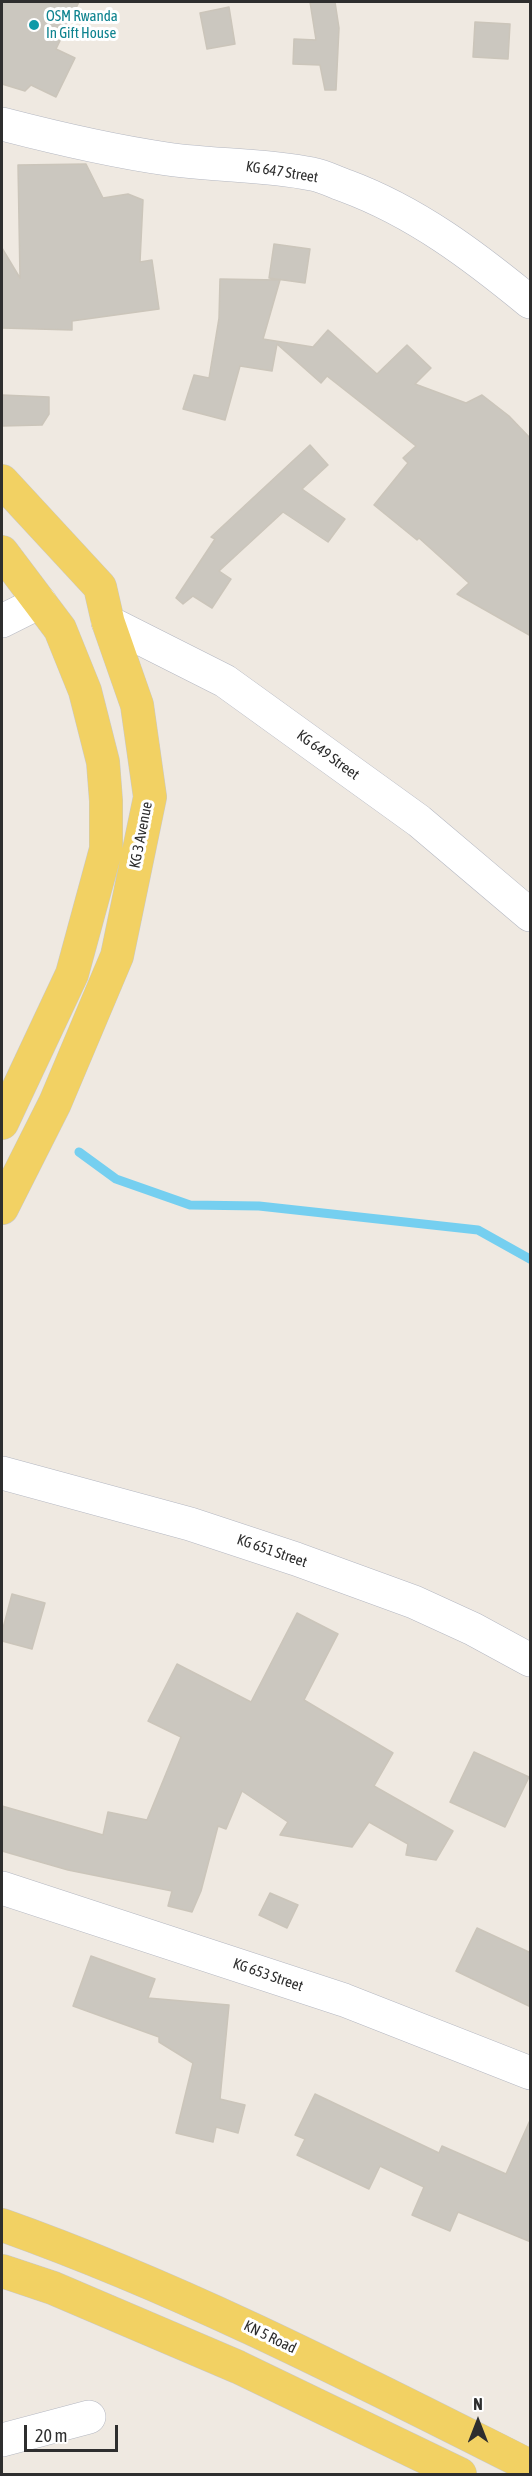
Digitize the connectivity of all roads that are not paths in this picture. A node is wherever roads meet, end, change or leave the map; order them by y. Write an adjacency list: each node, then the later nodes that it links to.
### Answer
1 (2, 124): 2 (street, KG 647 Street)
2 (531, 302)
3 (2, 481): 7 (main road, KG 3 Avenue)
4 (2, 552): 5 (main road)
5 (40, 602): 6 (street); 9 (main road)
6 (2, 621)
7 (108, 622): 8 (street, KG 649 Street); 10 (main road, KG 3 Avenue)
8 (531, 915)
9 (2, 1123)
10 (2, 1208)
11 (2, 1473): 12 (street, KG 651 Street)
12 (531, 1660)
13 (2, 1888): 14 (street, KG 653 Street)
14 (531, 2073)
15 (2, 2225): 19 (main road, KN 5 Road)
16 (2, 2271): 20 (main road)
17 (89, 2417): 18 (street)
18 (2, 2440)
19 (531, 2466)
20 (460, 2475)

